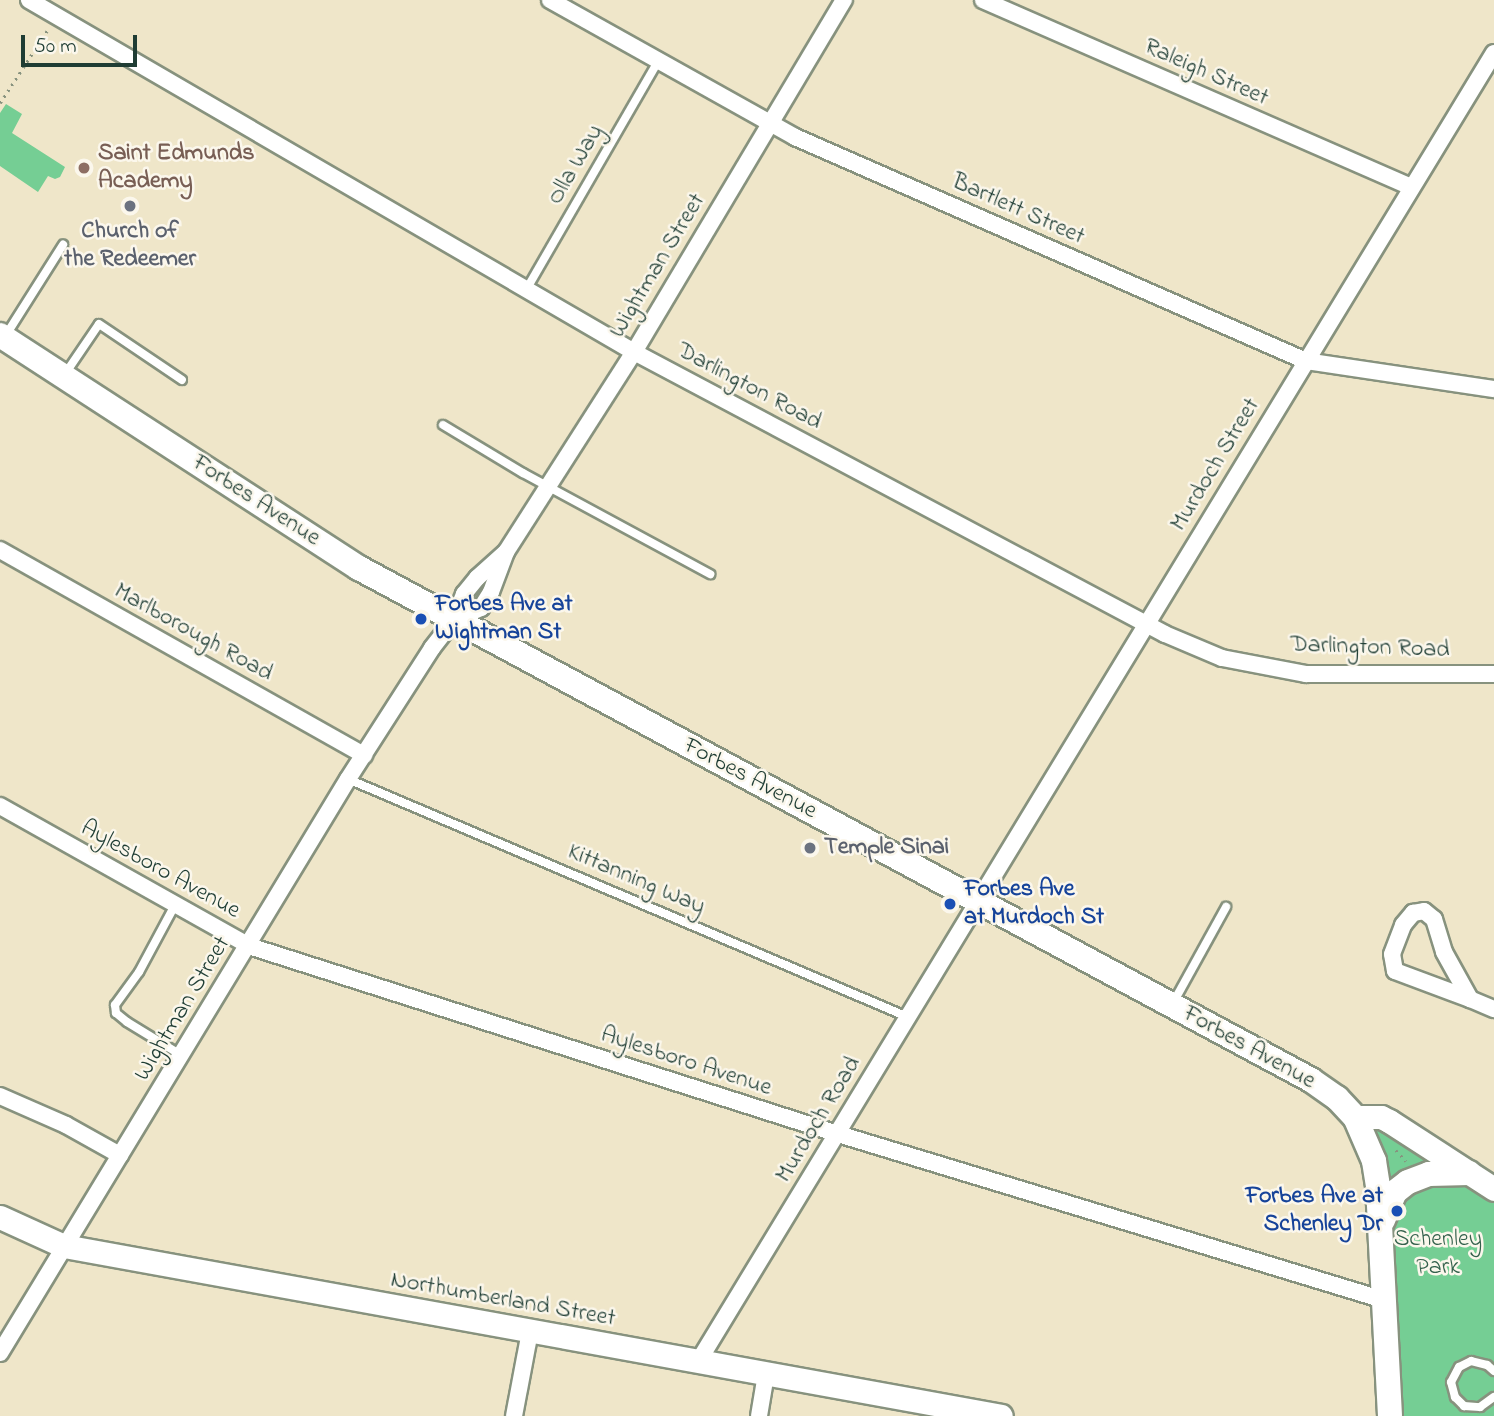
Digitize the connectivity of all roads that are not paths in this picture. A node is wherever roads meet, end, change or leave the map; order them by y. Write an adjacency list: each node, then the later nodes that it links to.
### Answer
1 (29, 0): 10 (street, Darlington Road)
2 (550, 0): 6 (street, Bartlett Street)
3 (844, 0): 7 (street, Wightman Street)
4 (983, 0): 8 (street, Raleigh Street)
5 (1494, 53): 8 (street, Murdoch Street)
6 (659, 60): 7 (street, Bartlett Street); 10 (lane, Olla Way)
7 (769, 124): 12 (street, Wightman Street); 13 (street, Bartlett Street)
8 (1412, 187): 13 (street, Murdoch Street)
9 (64, 245): 11 (lane)
10 (526, 290): 12 (street, Darlington Road)
11 (2, 337): 14 (main road, Forbes Avenue)
12 (634, 352): 18 (street, Wightman Street); 22 (street, Darlington Road)
13 (1306, 361): 16 (street, Bartlett Street); 22 (street, Murdoch Street)
14 (64, 377): 15 (lane); 21 (main road, Forbes Avenue)
15 (182, 380)
16 (1494, 389)
17 (443, 425): 18 (lane)
18 (549, 487): 20 (lane); 21 (street, Wightman Street)
19 (0, 550): 24 (street, Marlborough Road)
20 (710, 574)
21 (454, 620): 24 (street, Wightman Street); 27 (main road, Forbes Avenue)
22 (1147, 624): 23 (street, Darlington Road); 27 (street, Murdoch Street)
23 (1494, 674)
24 (364, 755): 25 (street, Wightman Street)
25 (348, 779): 30 (street, Wightman Street); 34 (lane, Kittanning Way)
26 (1, 809): 28 (street, Aylesboro Avenue)
27 (979, 902): 32 (main road, Forbes Avenue); 34 (street, Murdoch Road)
28 (175, 905): 30 (street, Aylesboro Avenue); 35 (lane)
29 (1226, 907): 32 (lane)
30 (248, 946): 35 (street, Wightman Street); 38 (street, Aylesboro Avenue)
31 (1470, 999): 31 (street); 33 (street)
32 (1172, 1005): 37 (main road, Forbes Avenue)
33 (1494, 1009)
34 (908, 1017): 38 (street, Murdoch Road)
35 (181, 1055): 39 (street, Wightman Street)
36 (0, 1097): 39 (street)
37 (1355, 1117): 40 (street); 43 (main road, Forbes Avenue)
38 (838, 1134): 45 (street, Aylesboro Avenue); 48 (street, Murdoch Road)
39 (120, 1155): 44 (street, Wightman Street)
40 (1469, 1173): 41 (street); 43 (main road)
41 (1494, 1189)
42 (0, 1217): 44 (street, Northumberland Street)
43 (1381, 1227): 45 (main road, Forbes Avenue)
44 (64, 1246): 46 (street, Northumberland Street); 47 (street, Wightman Street)
45 (1384, 1300): 55 (main road, Forbes Avenue)
46 (530, 1332): 48 (street, Northumberland Street); 52 (street)
47 (0, 1353)
48 (698, 1362): 50 (street, Northumberland Street)
49 (1494, 1371): 51 (lane)
50 (766, 1374): 53 (street); 54 (street, Northumberland Street)
51 (1494, 1397)
52 (514, 1416)
53 (759, 1416)
54 (1001, 1416)
55 (1390, 1416)

